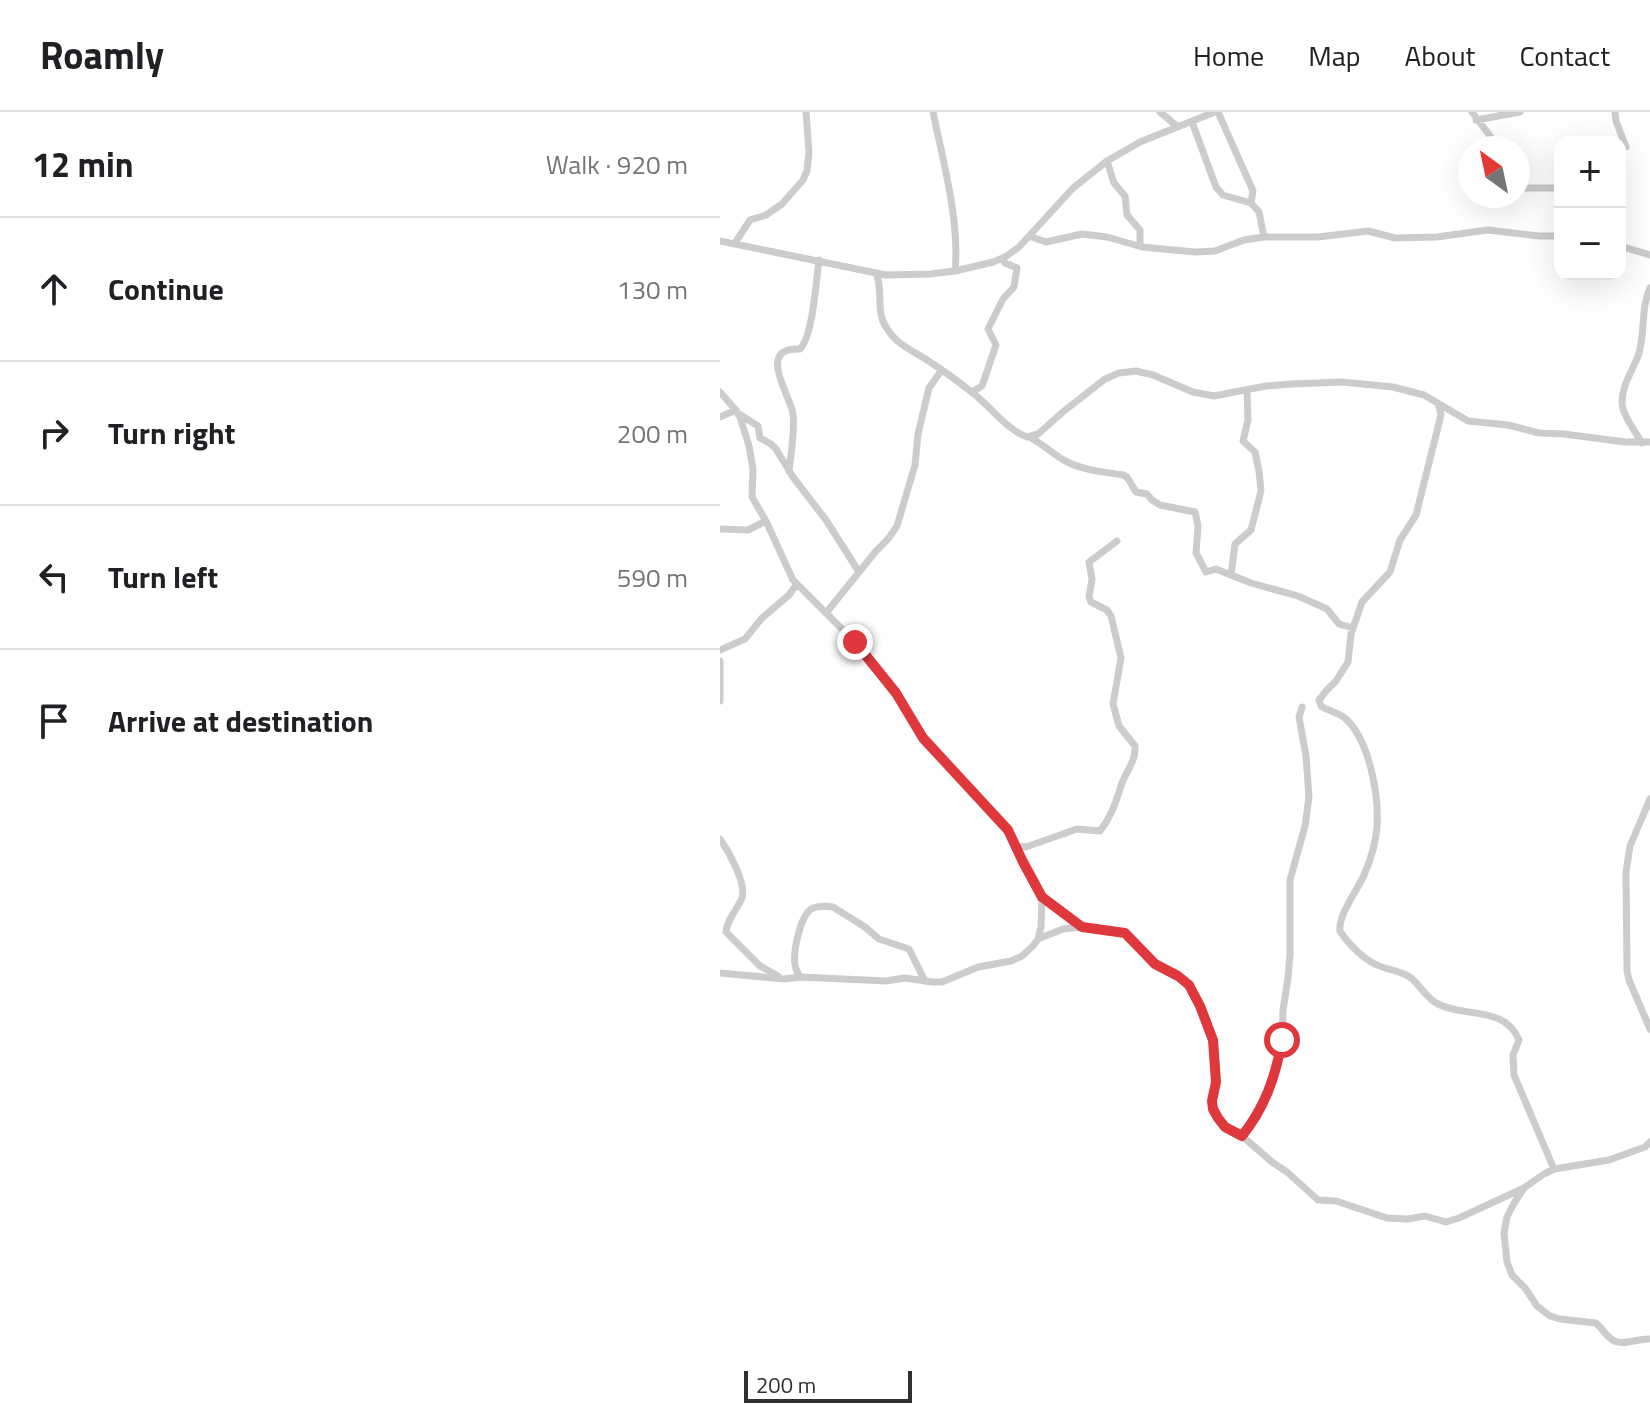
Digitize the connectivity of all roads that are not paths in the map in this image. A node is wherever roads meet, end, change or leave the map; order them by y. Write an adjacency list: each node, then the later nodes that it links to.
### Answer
1 (806, 112): 20 (street)
2 (933, 112): 26 (street)
3 (1160, 112): 9 (street)
4 (1217, 112): 8 (street); 15 (street)
5 (1520, 112): 7 (street)
6 (1615, 112): 11 (street)
7 (1474, 116): 10 (street)
8 (1192, 122): 9 (street); 15 (street)
9 (1178, 127): 12 (street)
10 (1490, 136)
11 (1622, 136)
12 (1107, 161): 16 (street); 21 (street)
13 (1530, 188): 14 (street)
14 (1554, 188)
15 (1251, 203): 18 (street)
16 (1029, 236): 21 (street); 24 (street)
17 (1554, 236): 18 (street)
18 (1264, 237): 21 (street)
19 (720, 241): 20 (street)
20 (735, 243): 25 (street)
21 (1140, 246)
22 (1626, 248): 23 (street)
23 (1650, 255)
24 (1003, 258): 26 (street); 31 (street)
25 (819, 260): 27 (street); 38 (street)
26 (955, 271): 27 (street)
27 (876, 273): 29 (street)
28 (1650, 288): 37 (street)
29 (941, 371): 31 (street); 42 (street)
30 (1247, 390): 33 (street); 36 (street); 43 (street)
31 (972, 392): 36 (street)
32 (721, 395): 34 (street)
33 (1438, 403): 37 (street); 46 (street)
34 (737, 412): 35 (street); 38 (street); 39 (street)
35 (720, 417)
36 (1031, 438): 43 (street)
37 (1647, 443)
38 (789, 471): 42 (street)
39 (766, 521): 40 (street); 44 (street)
40 (720, 529)
41 (1117, 541): 53 (street)
42 (859, 572): 45 (street)
43 (1231, 575): 46 (street)
44 (796, 585): 45 (street); 47 (street)
45 (826, 613): 53 (street)
46 (1353, 628): 64 (street)
47 (720, 650)
48 (720, 661): 49 (street)
49 (720, 701)
50 (1302, 707): 62 (street)
51 (1650, 799): 61 (street)
52 (720, 839): 59 (street)
53 (1016, 846): 54 (street)
54 (1042, 897): 55 (street); 56 (street)
55 (1082, 927): 56 (street); 62 (street)
56 (1038, 939): 60 (street)
57 (720, 973): 59 (street)
58 (800, 977): 59 (street); 60 (street); 60 (street)
59 (784, 979)
60 (925, 981)
61 (1650, 1029)
62 (1242, 1136): 65 (street)
63 (1648, 1146): 64 (street)
64 (1554, 1169): 65 (street)
65 (1524, 1188): 66 (street)
66 (1650, 1339)

